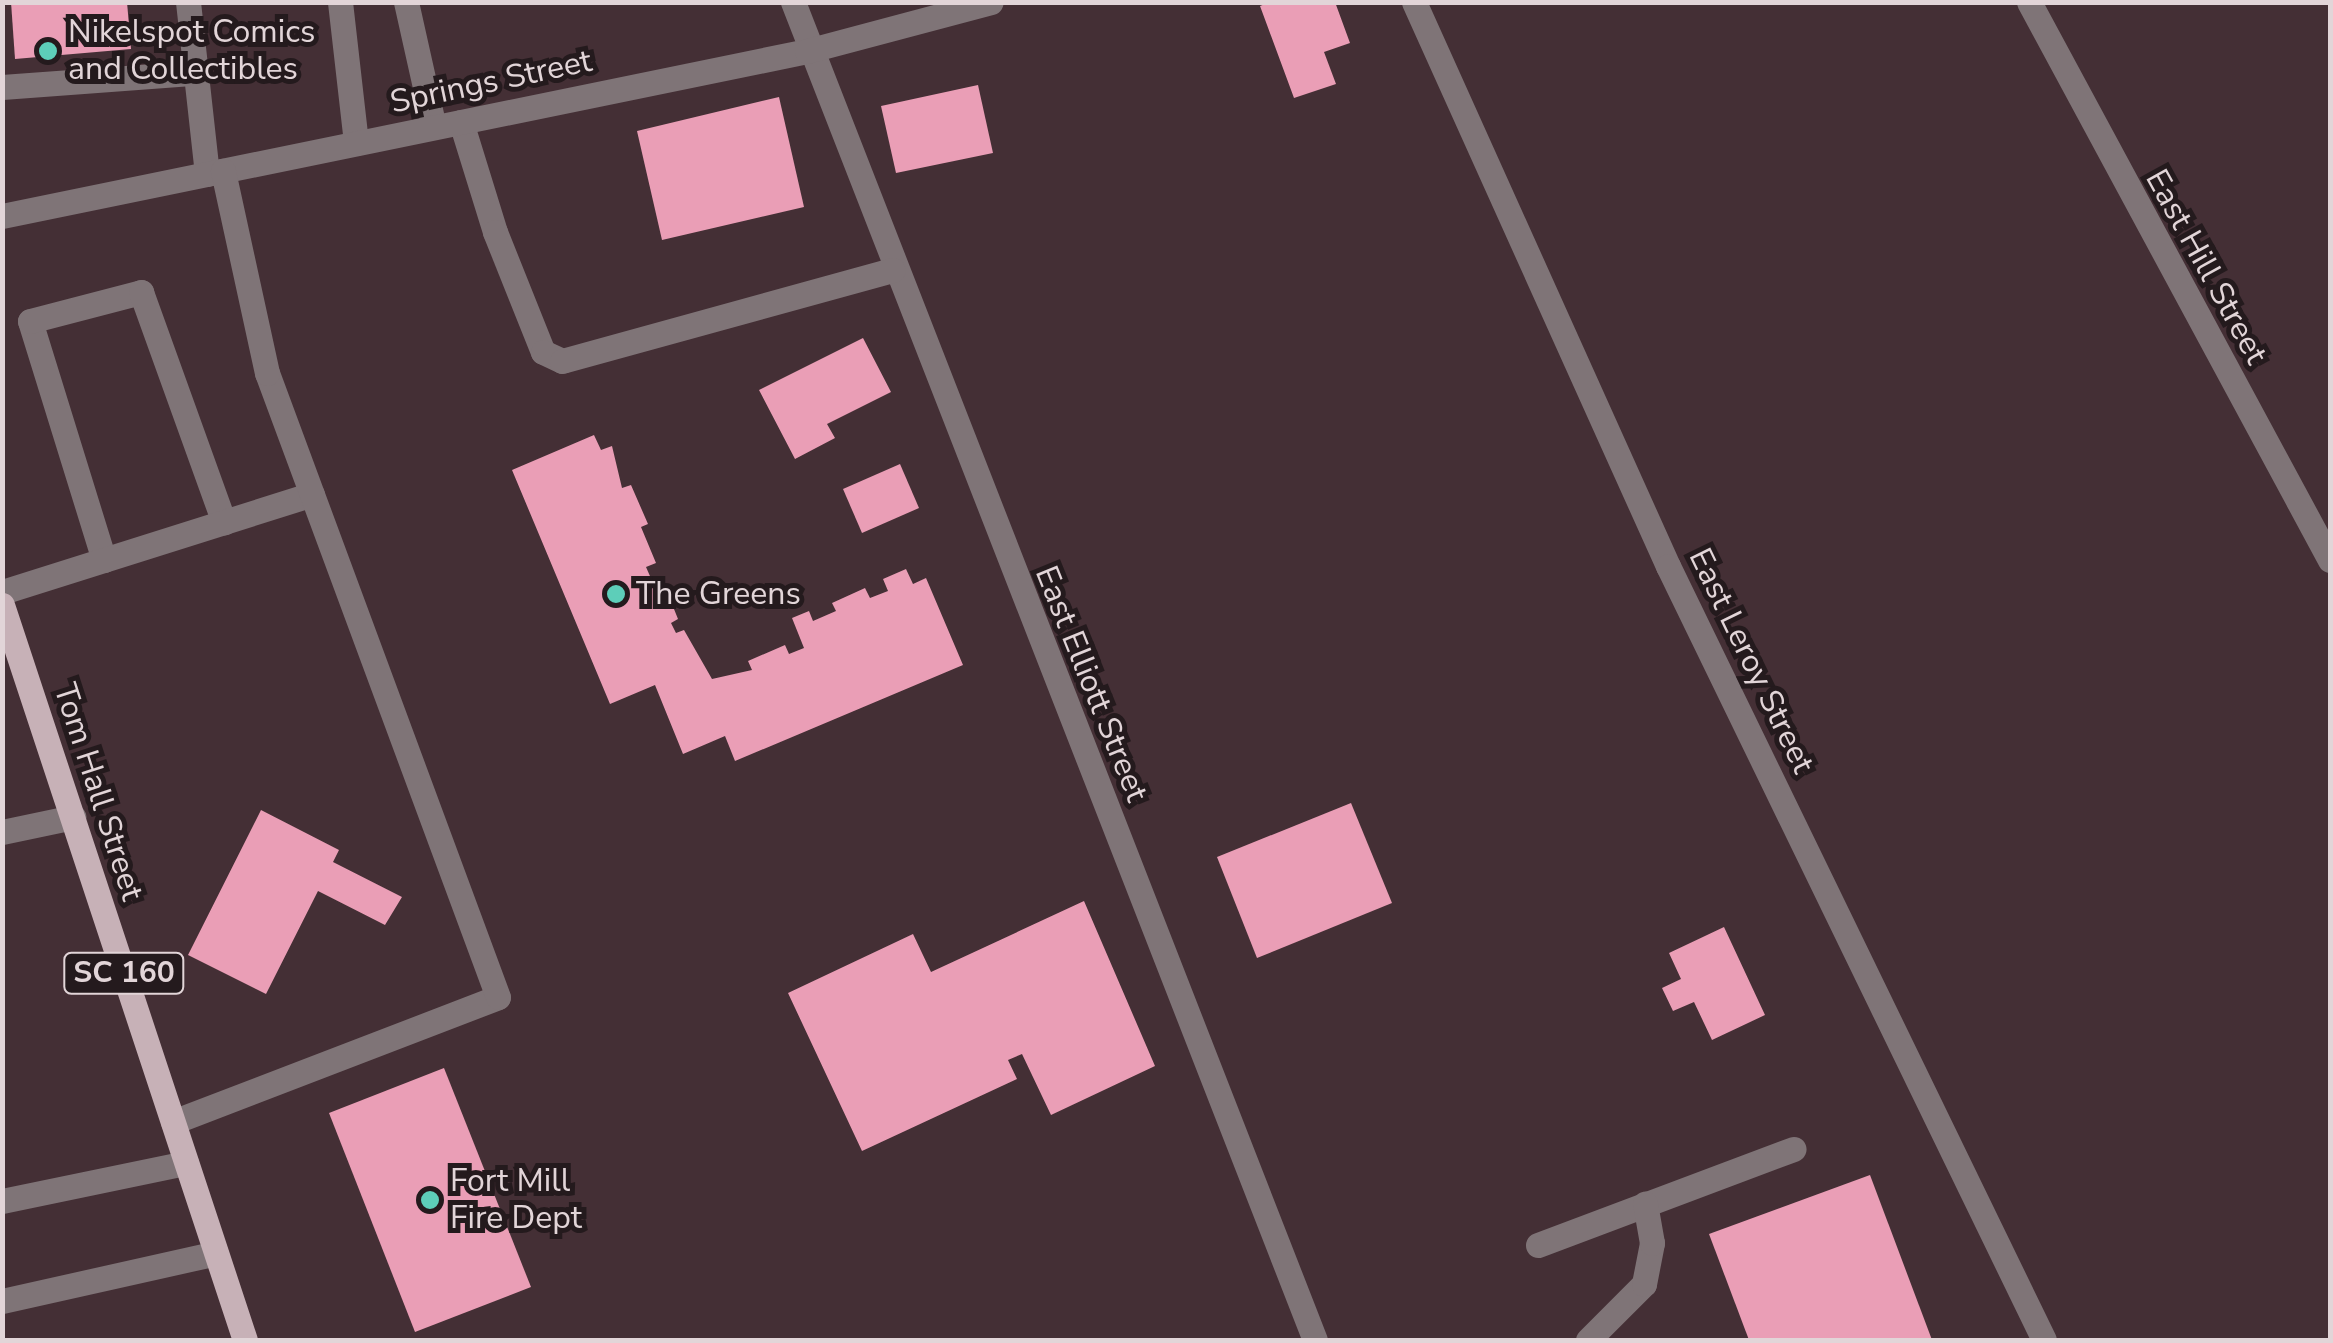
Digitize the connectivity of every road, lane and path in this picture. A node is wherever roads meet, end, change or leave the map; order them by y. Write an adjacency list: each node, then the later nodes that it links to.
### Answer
1 (188, 2): 9 (street)
2 (340, 2): 13 (street)
3 (406, 2): 12 (street)
4 (793, 2): 8 (street, East Elliott Street)
5 (991, 2): 8 (street, Springs Street)
6 (1414, 2): 36 (street, East Leroy Street)
7 (2029, 2): 20 (street, East Hill Street)
8 (807, 51): 11 (street, Springs Street); 16 (street, East Elliott Street)
9 (194, 73): 10 (street); 14 (street)
10 (2, 86)
11 (462, 122): 12 (street, Springs Street); 16 (street)
12 (434, 128): 13 (street, Springs Street)
13 (356, 143): 14 (street, Springs Street)
14 (215, 172): 15 (street, Springs Street); 17 (street)
15 (2, 216)
16 (893, 270): 34 (street, East Elliott Street)
17 (312, 494): 18 (street); 25 (street)
18 (224, 522): 19 (street); 19 (street)
19 (104, 560): 21 (street)
20 (2330, 560)
21 (2, 592)
22 (2, 605): 23 (main road, Tom Hall Street / SC 160)
23 (72, 818): 24 (street); 25 (main road, Tom Hall Street / SC 160)
24 (2, 832)
25 (173, 1122): 27 (main road, Tom Hall Street / SC 160)
26 (1794, 1149): 29 (street)
27 (186, 1163): 28 (street); 31 (main road, Tom Hall Street / SC 160)
28 (2, 1201)
29 (1645, 1204): 30 (street); 35 (street)
30 (1538, 1245)
31 (216, 1254): 32 (street); 33 (main road, Tom Hall Street / SC 160)
32 (2, 1301)
33 (244, 1340)
34 (1315, 1340)
35 (1588, 1340)
36 (2044, 1340)

